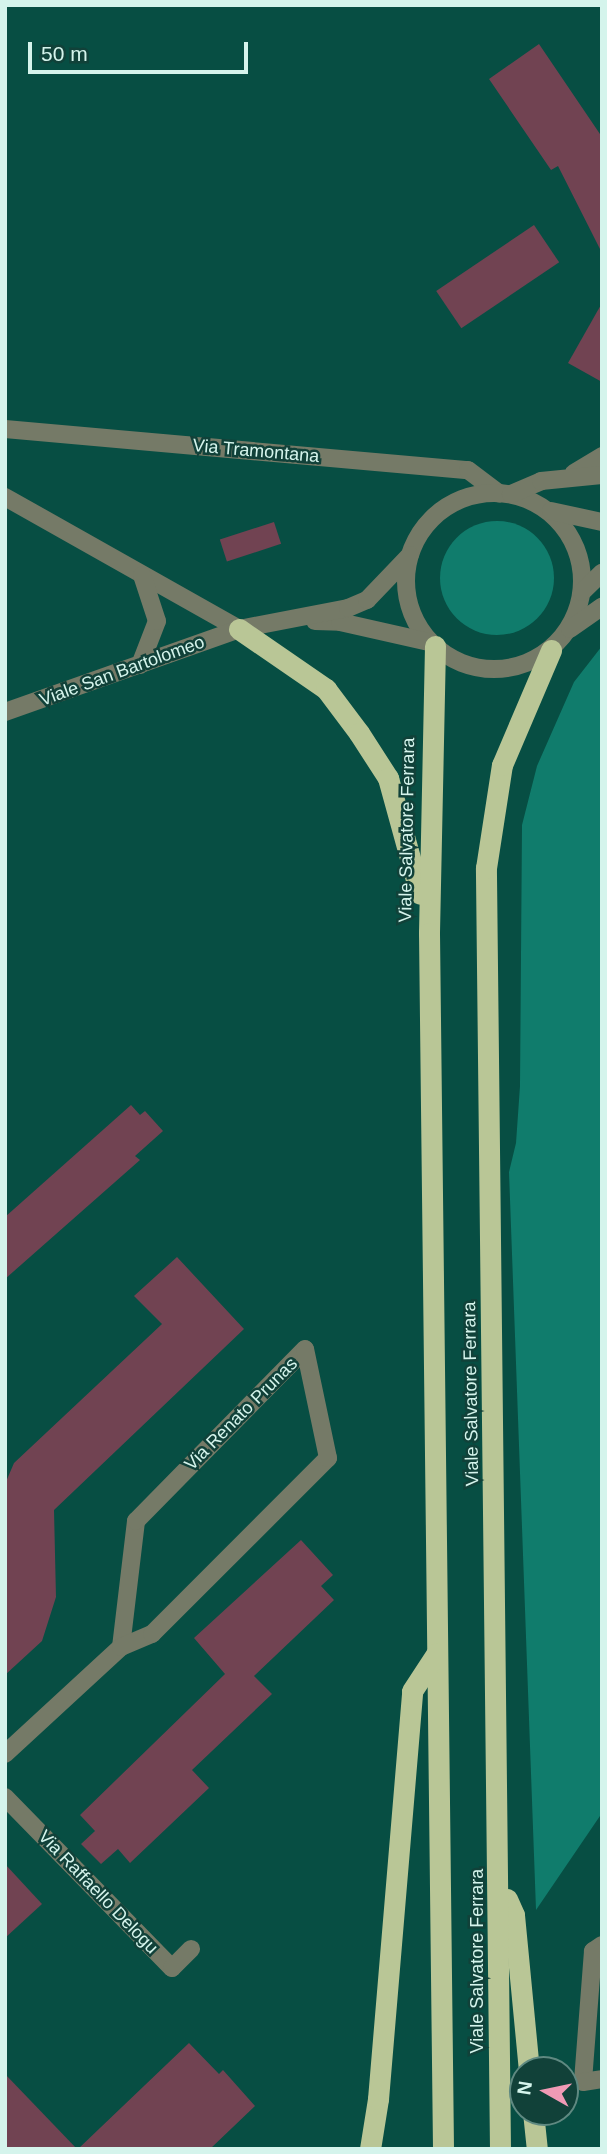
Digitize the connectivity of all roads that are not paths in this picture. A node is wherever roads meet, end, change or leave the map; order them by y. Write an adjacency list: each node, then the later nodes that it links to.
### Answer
1 (7, 431): 5 (street, Via Tramontana)
2 (602, 456): 4 (street)
3 (602, 475): 4 (street)
4 (561, 480): 5 (street)
5 (512, 494): 7 (street); 9 (street)
6 (5, 496): 11 (street)
7 (547, 510): 8 (street); 12 (street)
8 (602, 522)
9 (412, 552): 14 (street, Viale San Bartolomeo); 17 (street)
10 (602, 573): 12 (street)
11 (142, 575): 15 (street, Viale San Bartolomeo); 19 (street)
12 (582, 592): 16 (street)
13 (602, 607): 16 (street)
14 (290, 620): 15 (street, Viale San Bartolomeo); 17 (street, Viale San Bartolomeo)
15 (239, 629): 19 (street, Viale San Bartolomeo); 21 (highway)
16 (567, 631): 18 (street)
17 (432, 644): 18 (street); 21 (highway, Viale Salvatore Ferrara)
18 (551, 650): 26 (highway, Viale Salvatore Ferrara)
19 (140, 665): 20 (street, Viale San Bartolomeo)
20 (5, 712)
21 (429, 933): 23 (highway, Viale Salvatore Ferrara)
22 (121, 1647): 22 (street, Via Renato Prunas); 24 (street, Via Renato Prunas)
23 (437, 1653): 33 (highway); 34 (highway, Viale Salvatore Ferrara)
24 (5, 1754)
25 (5, 1797): 28 (street, Via Raffaello Delogu)
26 (500, 1884): 30 (highway); 35 (highway, Viale Salvatore Ferrara)
27 (602, 1945): 29 (street)
28 (191, 1949)
29 (595, 2023): 31 (street)
30 (528, 2056)
31 (602, 2079)
32 (535, 2126): 36 (highway)
33 (370, 2149)
34 (443, 2149)
35 (500, 2149)
36 (537, 2149)

